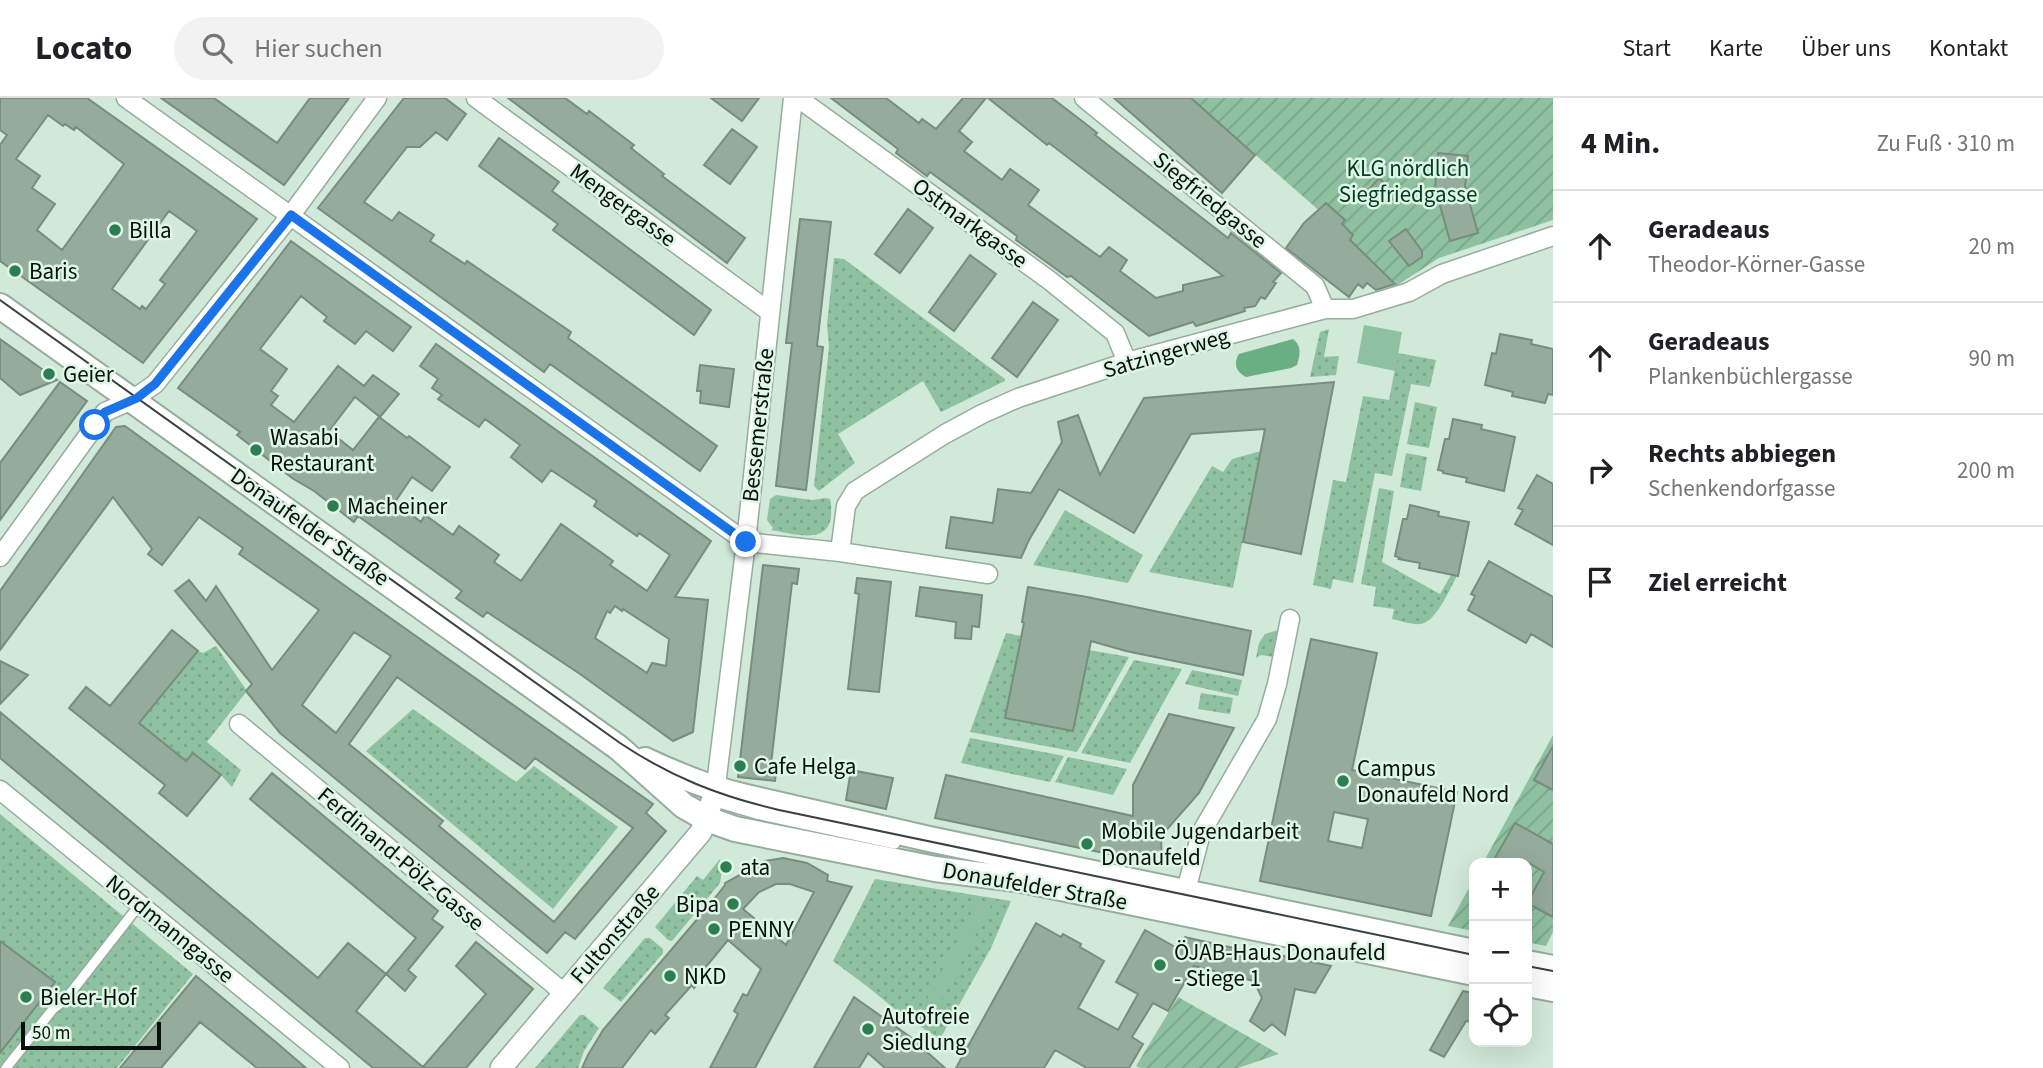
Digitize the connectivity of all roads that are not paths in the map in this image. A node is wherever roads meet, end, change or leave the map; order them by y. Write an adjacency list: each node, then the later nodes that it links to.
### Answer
1 (125, 98): 6 (street)
2 (377, 98): 6 (street)
3 (476, 98): 10 (street, Mengergasse)
4 (795, 98): 10 (street, Bessemerstraße); 11 (street, Ostmarkgasse)
5 (1084, 98): 9 (street, Siegfriedgasse)
6 (291, 215): 12 (street); 13 (street)
7 (1553, 236): 9 (street, Satzingerweg)
8 (0, 306): 12 (main road, Donaufelder Straße)
9 (1325, 309): 11 (street, Satzingerweg)
10 (769, 312): 13 (street, Bessemerstraße)
11 (1127, 362): 14 (street, Satzingerweg)
12 (132, 400): 15 (street); 19 (main road, Donaufelder Straße)
13 (746, 542): 14 (street); 22 (street, Bessemerstraße)
14 (840, 552): 16 (street)
15 (0, 557)
16 (988, 574)
17 (1290, 619): 25 (street)
18 (239, 724): 36 (street, Ferdinand-Pölz-Gasse)
19 (620, 748): 20 (lane, Donaufelder Straße); 22 (main road, Donaufelder Straße)
20 (679, 787)
21 (0, 790): 26 (street, Nordmanngasse)
22 (711, 800): 23 (lane, Donaufelder Straße); 25 (main road, Donaufelder Straße); 25 (main road, Donaufelder Straße); 36 (street, Fultonstraße)
23 (899, 844)
24 (1021, 870): 25 (lane, Donaufelder Straße)
25 (1183, 902): 27 (main road, Donaufelder Straße); 28 (lane, Donaufelder Straße); 31 (main road, Donaufelder Straße)
26 (140, 904): 37 (lane); 38 (street, Nordmanngasse)
27 (1469, 951)
28 (1469, 963)
29 (1532, 964): 30 (main road)
30 (1553, 968)
31 (1469, 972)
32 (1532, 975): 33 (lane)
33 (1553, 980)
34 (1532, 985): 35 (main road)
35 (1553, 989)
36 (564, 993): 39 (street, Fultonstraße)
37 (6, 1068)
38 (340, 1068)
39 (501, 1068)

